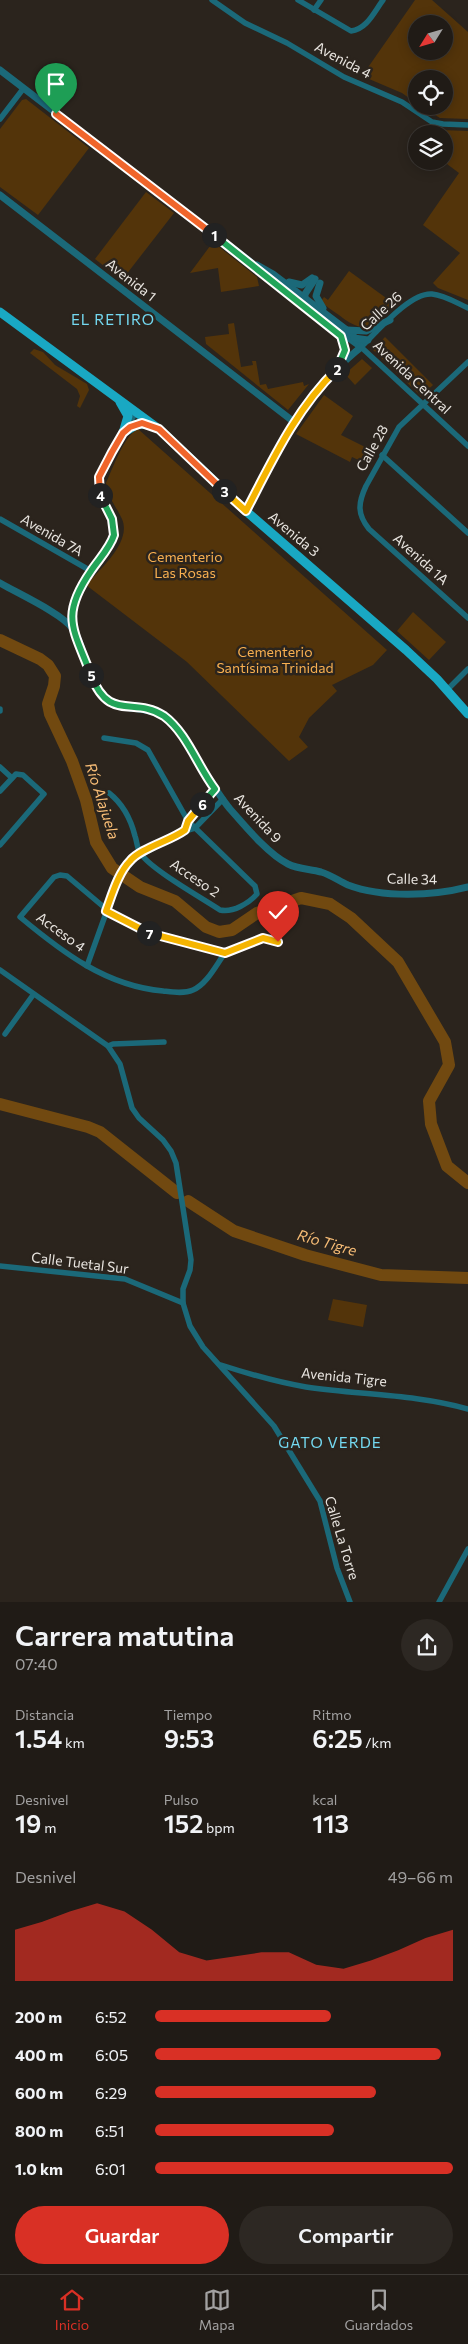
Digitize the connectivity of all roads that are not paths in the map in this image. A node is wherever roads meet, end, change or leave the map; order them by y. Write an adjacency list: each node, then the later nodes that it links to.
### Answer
1 (212, 0): 9 (street, Avenida 4)
2 (298, 0): 5 (street)
3 (321, 0): 5 (street)
4 (383, 0): 5 (street)
5 (314, 10)
6 (0, 70): 7 (street, Avenida Central)
7 (23, 89): 8 (street); 11 (street, Avenida Central)
8 (0, 119)
9 (468, 125)
10 (0, 195): 31 (street, Avenida 1)
11 (248, 260): 12 (street, Avenida Central); 13 (street, Avenida Central)
12 (260, 267): 14 (street); 15 (street, Avenida Central)
13 (264, 275): 15 (street); 16 (street, Avenida Central)
14 (316, 280): 17 (street); 21 (street)
15 (288, 285): 17 (street, Avenida Central)
16 (280, 288): 17 (street); 21 (street, Avenida Central)
17 (304, 297): 21 (street, Avenida Central); 23 (street)
18 (468, 308): 20 (street, Calle 26)
19 (0, 312): 28 (main road, Avenida 3)
20 (390, 320): 22 (street); 24 (street, Calle 26)
21 (336, 326): 22 (street, Avenida Central); 25 (street, Avenida Central); 27 (street)
22 (346, 330): 23 (street, Avenida Central)
23 (356, 339): 24 (street); 25 (street, Avenida Central)
24 (368, 340): 25 (street, Calle 26)
25 (361, 347): 27 (street); 29 (street, Avenida Central)
26 (468, 362): 29 (street, Calle 28)
27 (337, 369): 31 (street)
28 (113, 394): 30 (main road, Avenida 3); 33 (main road)
29 (422, 404): 34 (street, Avenida Central); 35 (street, Calle 28)
30 (137, 411): 32 (main road, Avenida 3); 33 (street)
31 (294, 422): 36 (street)
32 (159, 429): 33 (main road); 36 (main road, Avenida 3)
33 (123, 433): 40 (street)
34 (468, 446)
35 (382, 455): 37 (street, Calle 28); 39 (street)
36 (246, 511): 47 (main road, Avenida 3)
37 (360, 515): 44 (street, Avenida 1A)
38 (0, 520): 40 (street, Avenida 7A)
39 (468, 533)
40 (91, 571): 42 (street)
41 (0, 583): 43 (street)
42 (72, 609): 43 (street); 45 (street)
43 (57, 616): 45 (street)
44 (468, 618)
45 (73, 628): 52 (street, Avenida 9)
46 (468, 669): 47 (street)
47 (447, 690): 48 (main road, Avenida 3)
48 (468, 714)
49 (104, 738): 56 (street)
50 (0, 767): 51 (street)
51 (14, 776): 53 (street); 57 (street)
52 (215, 789): 55 (street, Avenida 9); 56 (street)
53 (0, 791)
54 (109, 794): 58 (street)
55 (223, 799): 56 (street); 59 (street, Avenida 9)
56 (191, 824): 58 (street); 58 (street, Acceso 2)
57 (0, 845)
58 (140, 854): 61 (street)
59 (355, 887): 60 (street, Calle 34)
60 (468, 887)
61 (106, 911): 63 (street); 64 (street); 64 (street, Acceso 4)
62 (278, 942): 63 (street)
63 (225, 953): 64 (street)
64 (87, 966)
65 (0, 970): 66 (street)
66 (33, 995): 67 (street); 69 (street)
67 (5, 1034)
68 (164, 1042): 69 (street)
69 (108, 1046): 71 (street)
70 (0, 1266): 71 (street, Calle Tuetal Sur)
71 (183, 1303): 72 (street, Calle La Torre)
72 (219, 1364): 73 (street, Avenida Tigre); 75 (street, Calle La Torre)
73 (468, 1409)
74 (468, 1549): 76 (street)
75 (350, 1602)
76 (439, 1602)

